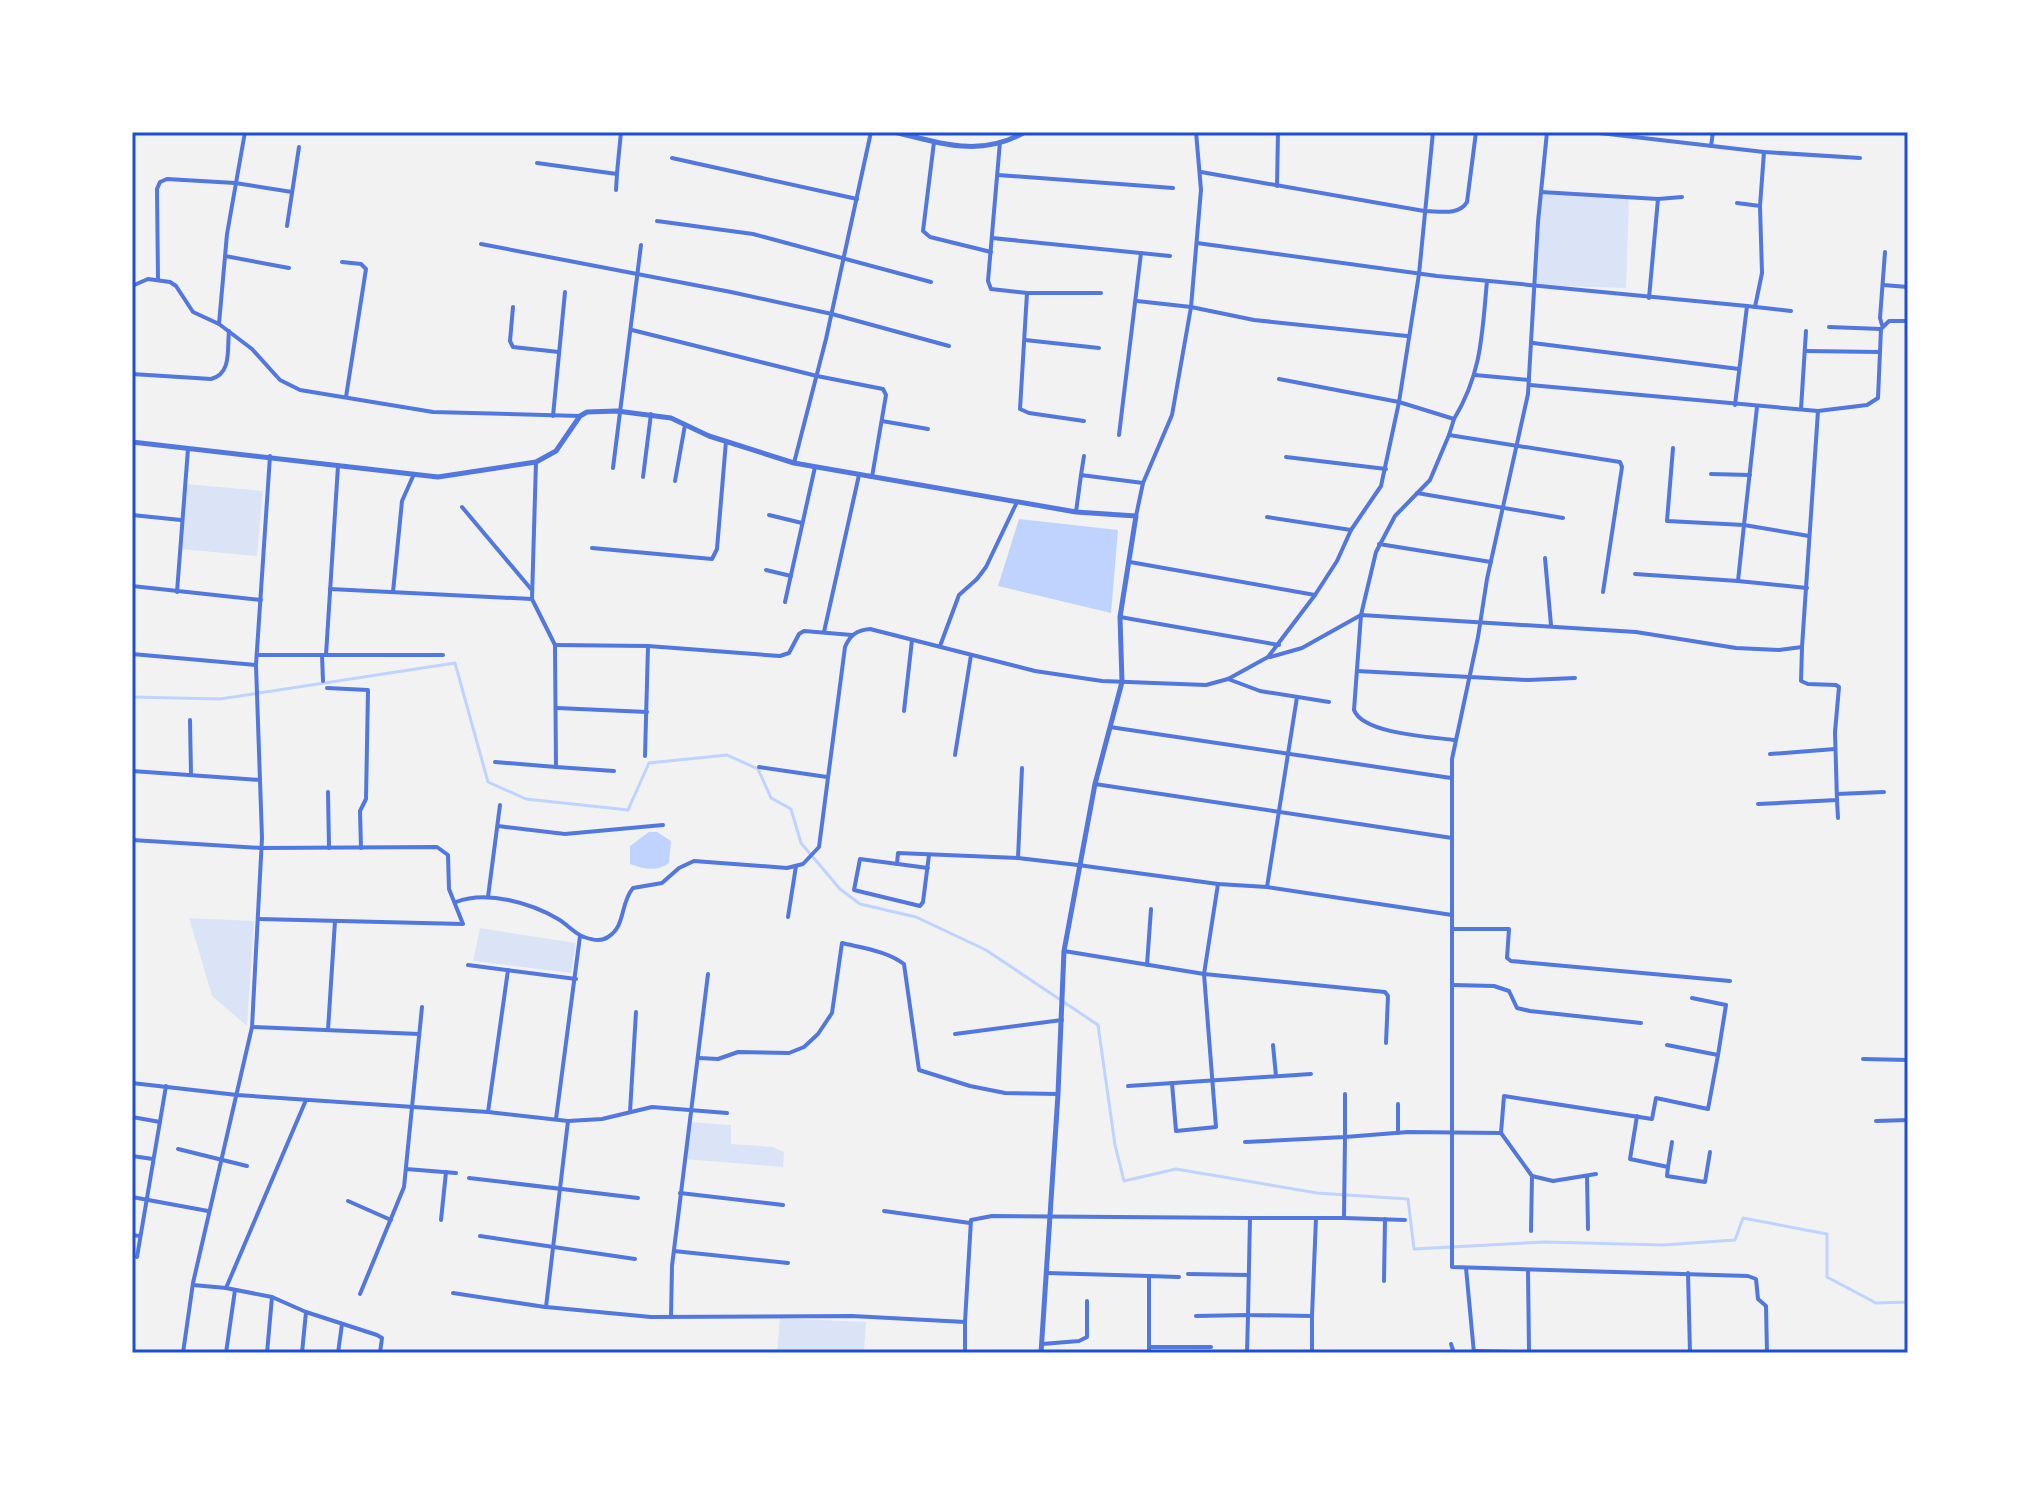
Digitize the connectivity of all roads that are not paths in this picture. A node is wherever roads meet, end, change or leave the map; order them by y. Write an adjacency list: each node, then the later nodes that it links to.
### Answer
1 (245, 132): 24 (street)
2 (621, 132): 22 (street)
3 (871, 132): 31 (street)
4 (894, 132): 13 (street)
5 (1025, 132): 14 (street)
6 (1196, 132): 21 (street)
7 (1278, 132): 25 (street)
8 (1433, 132): 35 (street)
9 (1476, 132): 35 (street)
10 (1547, 132): 29 (street)
11 (1591, 132): 15 (street)
12 (1713, 132): 15 (street)
13 (934, 141): 14 (street); 42 (street)
14 (1000, 142): 23 (street)
15 (1711, 146): 17 (street)
16 (299, 147): 28 (street)
17 (1764, 152): 19 (street); 34 (street)
18 (672, 158): 31 (street)
19 (1860, 158)
20 (537, 163): 22 (street)
21 (1201, 172): 25 (street); 39 (street)
22 (617, 174): 27 (street)
23 (998, 175): 26 (street); 38 (street)
24 (235, 183): 28 (street); 45 (street); 52 (street)
25 (1277, 186): 35 (street)
26 (1173, 188)
27 (616, 190)
28 (292, 192): 37 (street)
29 (1541, 192): 32 (street); 57 (street)
30 (1682, 197): 32 (street)
31 (857, 199): 47 (street)
32 (1658, 199): 62 (street)
33 (1737, 203): 34 (street)
34 (1760, 206): 67 (street)
35 (1424, 211): 51 (street)
36 (657, 221): 47 (street)
37 (287, 226)
38 (992, 238): 42 (street); 44 (street)
39 (1197, 243): 51 (street); 66 (street)
40 (481, 244): 50 (street)
41 (641, 245): 50 (street)
42 (991, 252): 60 (street)
43 (1885, 252): 55 (street)
44 (1141, 253): 46 (street); 63 (street)
45 (225, 256): 49 (street); 71 (street)
46 (1170, 256)
47 (844, 258): 54 (street); 69 (street)
48 (342, 262): 91 (street)
49 (289, 268)
50 (638, 274): 69 (street); 74 (street)
51 (1419, 274): 53 (street); 77 (street)
52 (158, 279): 56 (street); 71 (street)
53 (1487, 281): 57 (street); 87 (street)
54 (931, 282)
55 (1883, 285): 58 (street); 73 (street)
56 (132, 286)
57 (1535, 286): 62 (street); 79 (street)
58 (1908, 287)
59 (565, 292): 83 (street)
60 (1027, 293): 61 (street); 78 (street)
61 (1101, 293)
62 (1649, 298): 64 (street)
63 (1137, 301): 66 (street); 106 (street)
64 (1747, 306): 67 (street); 85 (street)
65 (513, 307): 83 (street)
66 (1191, 307): 77 (street); 130 (street)
67 (1755, 307): 68 (street)
68 (1791, 311)
69 (832, 314): 80 (street); 88 (street)
70 (1908, 321): 73 (street)
71 (219, 324): 75 (street)
72 (1829, 327): 73 (street)
73 (1881, 327): 84 (street)
74 (632, 330): 88 (street); 96 (street)
75 (229, 331): 86 (street); 91 (street)
76 (1806, 331): 82 (street)
77 (1407, 336): 92 (street)
78 (1025, 340): 81 (street); 103 (street)
79 (1533, 343): 85 (street); 90 (street)
80 (949, 346)
81 (1099, 348)
82 (1805, 351): 84 (street); 95 (street)
83 (559, 352): 99 (street)
84 (1880, 352): 97 (street)
85 (1739, 369): 93 (street)
86 (132, 374)
87 (1475, 375): 90 (street); 101 (street)
88 (817, 376): 102 (street); 117 (street)
89 (1279, 379): 92 (street)
90 (1529, 383): 93 (street); 111 (street)
91 (346, 397): 99 (street)
92 (1399, 402): 101 (street); 121 (street)
93 (1735, 405): 94 (street)
94 (1757, 407): 95 (street); 126 (street)
95 (1801, 410): 97 (street)
96 (621, 411): 98 (street); 100 (street); 120 (street)
97 (1818, 411): 145 (street)
98 (651, 414): 104 (street); 127 (street)
99 (553, 416): 100 (street)
100 (580, 416): 116 (street)
101 (1454, 419): 107 (street)
102 (882, 421): 105 (street); 128 (street)
103 (1084, 421)
104 (685, 425): 108 (street); 129 (street)
105 (928, 429)
106 (1119, 435)
107 (1449, 435): 111 (street); 131 (street)
108 (726, 441): 117 (street); 147 (street)
109 (132, 442): 110 (street)
110 (189, 447): 113 (street); 141 (street)
111 (1516, 447): 134 (street); 161 (street)
112 (1673, 448): 143 (street)
113 (270, 456): 118 (street); 164 (street)
114 (1084, 456): 125 (street)
115 (1286, 457): 121 (street)
116 (536, 462): 122 (street); 158 (street)
117 (794, 463): 119 (street)
118 (338, 465): 122 (street); 157 (street)
119 (815, 467): 124 (street); 142 (street)
120 (613, 468)
121 (1386, 469): 144 (street)
122 (415, 472): 160 (street)
123 (1711, 474): 126 (street)
124 (859, 475): 128 (street); 170 (street)
125 (1081, 475): 130 (street); 135 (street)
126 (1750, 475): 143 (street)
127 (643, 477)
128 (872, 477): 132 (street)
129 (675, 481)
130 (1143, 483): 138 (street)
131 (1417, 493): 134 (street); 146 (street)
132 (1017, 501): 135 (street); 176 (street)
133 (462, 507): 158 (street)
134 (1503, 508): 140 (street); 150 (street)
135 (1076, 512): 138 (street)
136 (132, 515): 141 (street)
137 (769, 515): 142 (street)
138 (1136, 516): 149 (street)
139 (1267, 517): 144 (street)
140 (1563, 518)
141 (182, 520): 159 (street)
142 (802, 523): 153 (street)
143 (1744, 525): 145 (street); 154 (street)
144 (1351, 530): 162 (street)
145 (1809, 536): 156 (street)
146 (1379, 544): 150 (street); 166 (street)
147 (592, 548)
148 (1545, 558): 169 (street)
149 (1130, 562): 162 (street); 167 (street)
150 (1491, 562): 168 (street)
151 (766, 570): 153 (street)
152 (1635, 574): 154 (street)
153 (791, 576): 165 (street)
154 (1738, 581): 156 (street)
155 (132, 586): 159 (street)
156 (1807, 588): 177 (street)
157 (330, 589): 160 (street); 181 (street)
158 (533, 591): 163 (street)
159 (177, 592): 164 (street)
160 (393, 592): 163 (street)
161 (1603, 592)
162 (1315, 595): 174 (street)
163 (532, 599): 173 (street)
164 (261, 600): 180 (street)
165 (785, 602)
166 (1361, 615): 168 (street); 183 (street); 185 (street)
167 (1120, 617): 174 (street); 190 (street)
168 (1481, 622): 169 (street); 186 (street)
169 (1551, 625): 177 (street)
170 (824, 632): 171 (street); 175 (street)
171 (852, 635): 172 (street); 212 (street)
172 (912, 640): 176 (street); 195 (street)
173 (555, 645): 175 (street); 194 (street)
174 (1279, 645): 183 (street)
175 (648, 646): 196 (street)
176 (940, 646): 179 (street)
177 (1802, 647): 200 (street)
178 (132, 654): 184 (street)
179 (971, 654): 190 (street); 203 (street)
180 (257, 655): 181 (street); 184 (street)
181 (324, 655): 182 (street); 189 (street)
182 (443, 655)
183 (1268, 657): 188 (street)
184 (256, 665): 214 (street)
185 (1357, 671): 186 (street); 199 (street)
186 (1470, 677): 187 (street); 199 (street)
187 (1575, 678)
188 (1228, 679): 190 (street); 192 (street)
189 (323, 681)
190 (1122, 682): 198 (street)
191 (327, 688): 229 (street)
192 (1297, 697): 193 (street); 201 (street)
193 (1329, 702)
194 (557, 708): 196 (street); 206 (street)
195 (904, 711)
196 (647, 712): 204 (street)
197 (190, 720): 211 (street)
198 (1110, 727): 201 (street); 215 (street)
199 (1455, 740): 213 (street)
200 (1836, 749): 202 (street); 218 (street)
201 (1289, 754): 213 (street); 221 (street)
202 (1770, 754)
203 (955, 755)
204 (645, 756)
205 (495, 762): 206 (street)
206 (556, 767): 210 (street)
207 (759, 767): 212 (street)
208 (1022, 768): 231 (street)
209 (132, 771): 211 (street)
210 (614, 771)
211 (191, 775): 214 (street)
212 (827, 777): 234 (street)
213 (1452, 779): 225 (street)
214 (260, 780): 227 (street)
215 (1095, 784): 221 (street); 233 (street)
216 (328, 792): 228 (street)
217 (1884, 792): 218 (street)
218 (1837, 797): 219 (street); 222 (street)
219 (1758, 804)
220 (500, 805): 224 (street)
221 (1279, 810): 225 (street); 237 (street)
222 (1838, 818)
223 (663, 825): 224 (street)
224 (498, 826): 238 (street)
225 (1453, 838): 241 (street)
226 (132, 840): 227 (street)
227 (262, 848): 228 (street); 243 (street)
228 (329, 848): 229 (street)
229 (361, 848): 239 (street)
230 (929, 855): 231 (street); 232 (street); 235 (street)
231 (1018, 858): 233 (street)
232 (897, 864): 235 (street); 235 (street)
233 (1078, 865): 236 (street); 247 (street)
234 (796, 866): 242 (street); 246 (street)
235 (928, 868)
236 (1218, 884): 237 (street); 252 (street)
237 (1267, 887): 241 (street)
238 (488, 897): 239 (street); 246 (street)
239 (456, 902): 244 (street)
240 (1151, 909): 249 (street)
241 (1452, 915): 245 (street)
242 (788, 917)
243 (259, 919): 244 (street); 261 (street)
244 (335, 921): 262 (street)
245 (1452, 929): 254 (street); 255 (street)
246 (580, 936): 253 (street)
247 (1064, 951): 249 (street); 259 (street)
248 (468, 965): 250 (street)
249 (1147, 965): 252 (street)
250 (508, 970): 253 (street); 286 (street)
251 (708, 974): 268 (street)
252 (1204, 974): 265 (street); 274 (street)
253 (576, 979): 291 (street)
254 (1730, 981)
255 (1453, 985): 260 (street); 296 (street)
256 (1692, 998): 269 (street)
257 (422, 1007): 263 (street)
258 (636, 1012): 287 (street)
259 (1062, 1020): 264 (street); 279 (street)
260 (1641, 1023)
261 (252, 1027): 262 (street); 281 (street)
262 (328, 1030): 263 (street)
263 (419, 1034): 284 (street)
264 (955, 1034)
265 (1386, 1043)
266 (1273, 1045): 273 (street)
267 (1667, 1045): 269 (street)
268 (699, 1055): 279 (street); 285 (street)
269 (1718, 1055): 289 (street)
270 (1863, 1059): 271 (street)
271 (1908, 1060)
272 (1311, 1074): 273 (street)
273 (1276, 1076): 274 (street)
274 (1212, 1081): 276 (street); 276 (street)
275 (132, 1083): 277 (street)
276 (1172, 1083): 278 (street)
277 (166, 1085): 281 (street); 295 (street)
278 (1128, 1086)
279 (1058, 1094): 325 (street)
280 (1345, 1094): 299 (street)
281 (237, 1095): 282 (street); 306 (street)
282 (306, 1100): 284 (street); 354 (street)
283 (1398, 1104): 297 (street)
284 (411, 1108): 286 (street); 309 (street)
285 (692, 1109): 287 (street); 288 (street); 317 (street)
286 (488, 1112): 291 (street)
287 (630, 1112): 293 (street)
288 (727, 1113)
289 (1637, 1116): 298 (street); 308 (street)
290 (132, 1117): 295 (street)
291 (556, 1119): 293 (street)
292 (1908, 1120): 294 (street)
293 (568, 1121): 316 (street)
294 (1876, 1121)
295 (160, 1122): 305 (street)
296 (1451, 1132): 297 (street); 298 (street); 344 (street)
297 (1398, 1133): 299 (street)
298 (1501, 1133): 313 (street)
299 (1345, 1137): 300 (street); 328 (street)
300 (1245, 1142)
301 (1672, 1142): 308 (street)
302 (178, 1149): 306 (street)
303 (1710, 1152): 308 (street)
304 (132, 1156): 305 (street)
305 (153, 1159): 320 (street)
306 (222, 1160): 307 (street); 324 (street)
307 (247, 1166)
308 (1668, 1167)
309 (406, 1169): 310 (street); 330 (street)
310 (446, 1172): 311 (street); 331 (street)
311 (456, 1173)
312 (1596, 1174): 314 (street)
313 (1532, 1176): 314 (street); 335 (street)
314 (1587, 1177): 334 (street)
315 (469, 1178): 316 (street)
316 (560, 1190): 319 (street); 339 (street)
317 (680, 1193): 322 (street); 340 (street)
318 (132, 1197): 320 (street)
319 (638, 1198)
320 (147, 1200): 324 (street); 337 (street)
321 (348, 1201): 330 (street)
322 (783, 1205)
323 (884, 1211): 333 (street)
324 (209, 1212): 353 (street)
325 (1051, 1218): 326 (street); 333 (street); 346 (street)
326 (1250, 1218): 327 (street); 349 (street)
327 (1316, 1218): 328 (street); 364 (street)
328 (1344, 1218): 329 (street)
329 (1385, 1219): 332 (street); 352 (street)
330 (391, 1220): 357 (street)
331 (441, 1220)
332 (1405, 1220)
333 (970, 1223): 366 (street)
334 (1588, 1229)
335 (1531, 1231)
336 (132, 1235): 337 (street)
337 (140, 1236): 341 (street)
338 (480, 1236): 339 (street)
339 (554, 1247): 342 (street); 360 (street)
340 (674, 1251): 343 (street); 365 (street)
341 (137, 1257)
342 (635, 1259)
343 (788, 1263)
344 (1466, 1268): 345 (street); 373 (street)
345 (1528, 1270): 347 (street); 374 (street)
346 (1047, 1273): 350 (street); 368 (street)
347 (1688, 1273): 387 (street); 388 (street)
348 (1188, 1274): 349 (street)
349 (1248, 1275): 362 (street)
350 (1149, 1276): 351 (street); 371 (street)
351 (1179, 1277)
352 (1384, 1281)
353 (193, 1284): 354 (street); 375 (street)
354 (226, 1288): 355 (street)
355 (235, 1290): 358 (street); 376 (street)
356 (453, 1293): 360 (street)
357 (360, 1294)
358 (272, 1297): 361 (street); 377 (street)
359 (1087, 1301): 368 (street)
360 (546, 1307): 365 (street)
361 (306, 1312): 367 (street); 378 (street)
362 (1248, 1315): 363 (street); 364 (street); 383 (street)
363 (1196, 1316)
364 (1312, 1316): 384 (street)
365 (671, 1317): 366 (street)
366 (965, 1322): 381 (street)
367 (342, 1324): 379 (street); 380 (street)
368 (1042, 1344): 382 (street)
369 (1451, 1344): 385 (street)
370 (1211, 1347): 372 (street)
371 (1149, 1350): 372 (street)
372 (1193, 1350)
373 (1474, 1352): 374 (street)
374 (1529, 1352): 386 (street)
375 (183, 1353)
376 (226, 1353)
377 (267, 1353)
378 (302, 1353)
379 (338, 1353)
380 (380, 1353)
381 (965, 1353)
382 (1041, 1353)
383 (1247, 1353)
384 (1312, 1353)
385 (1454, 1353)
386 (1565, 1353)
387 (1690, 1353)
388 (1767, 1353)

